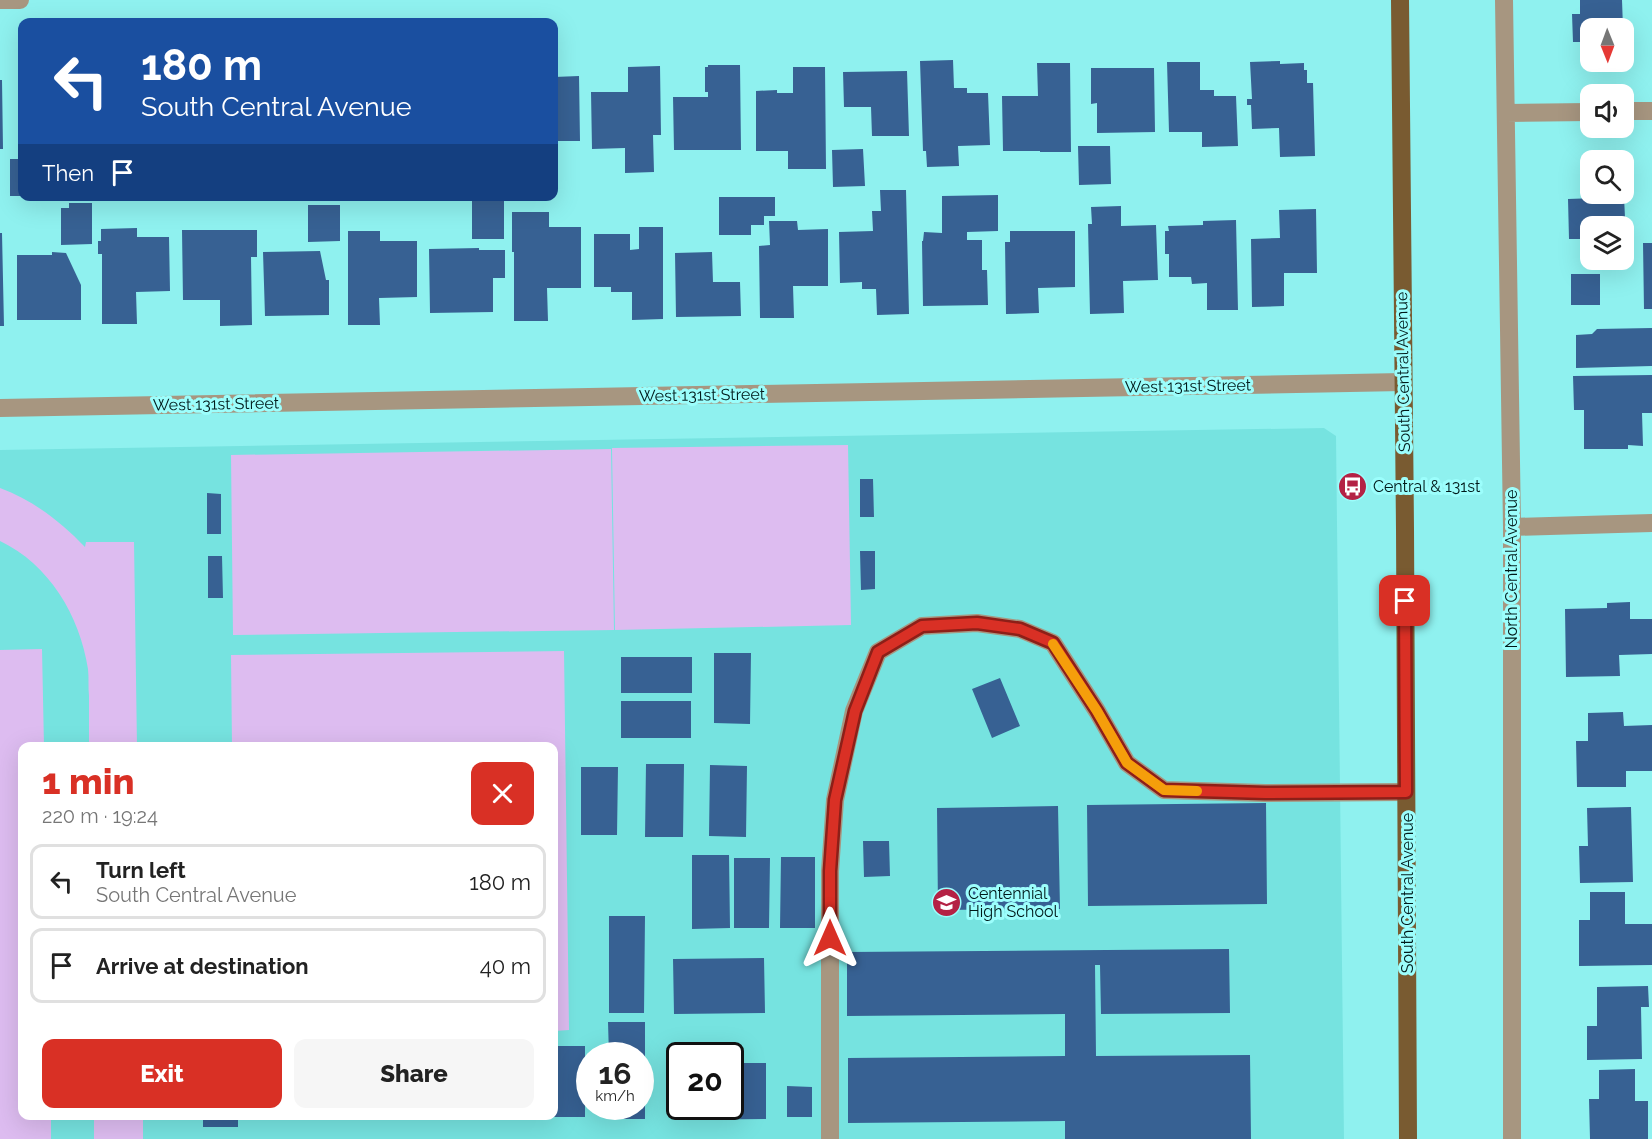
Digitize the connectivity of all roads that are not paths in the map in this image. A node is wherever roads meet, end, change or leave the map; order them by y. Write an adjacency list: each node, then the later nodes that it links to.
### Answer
1 (0, 0): 2 (street)
2 (20, 0)
3 (1400, 0): 9 (main road, South Central Avenue)
4 (1504, 0): 8 (street, North Central Avenue)
5 (1634, 111): 6 (street)
6 (1652, 111)
7 (1580, 112): 8 (street)
8 (1506, 113): 12 (street, North Central Avenue)
9 (1403, 382): 10 (street, West 131st Street); 13 (main road, South Central Avenue)
10 (0, 408)
11 (1652, 523): 12 (street)
12 (1512, 527): 16 (street, North Central Avenue)
13 (1406, 792): 14 (street); 15 (main road, South Central Avenue)
14 (830, 1139)
15 (1408, 1139)
16 (1512, 1139)

